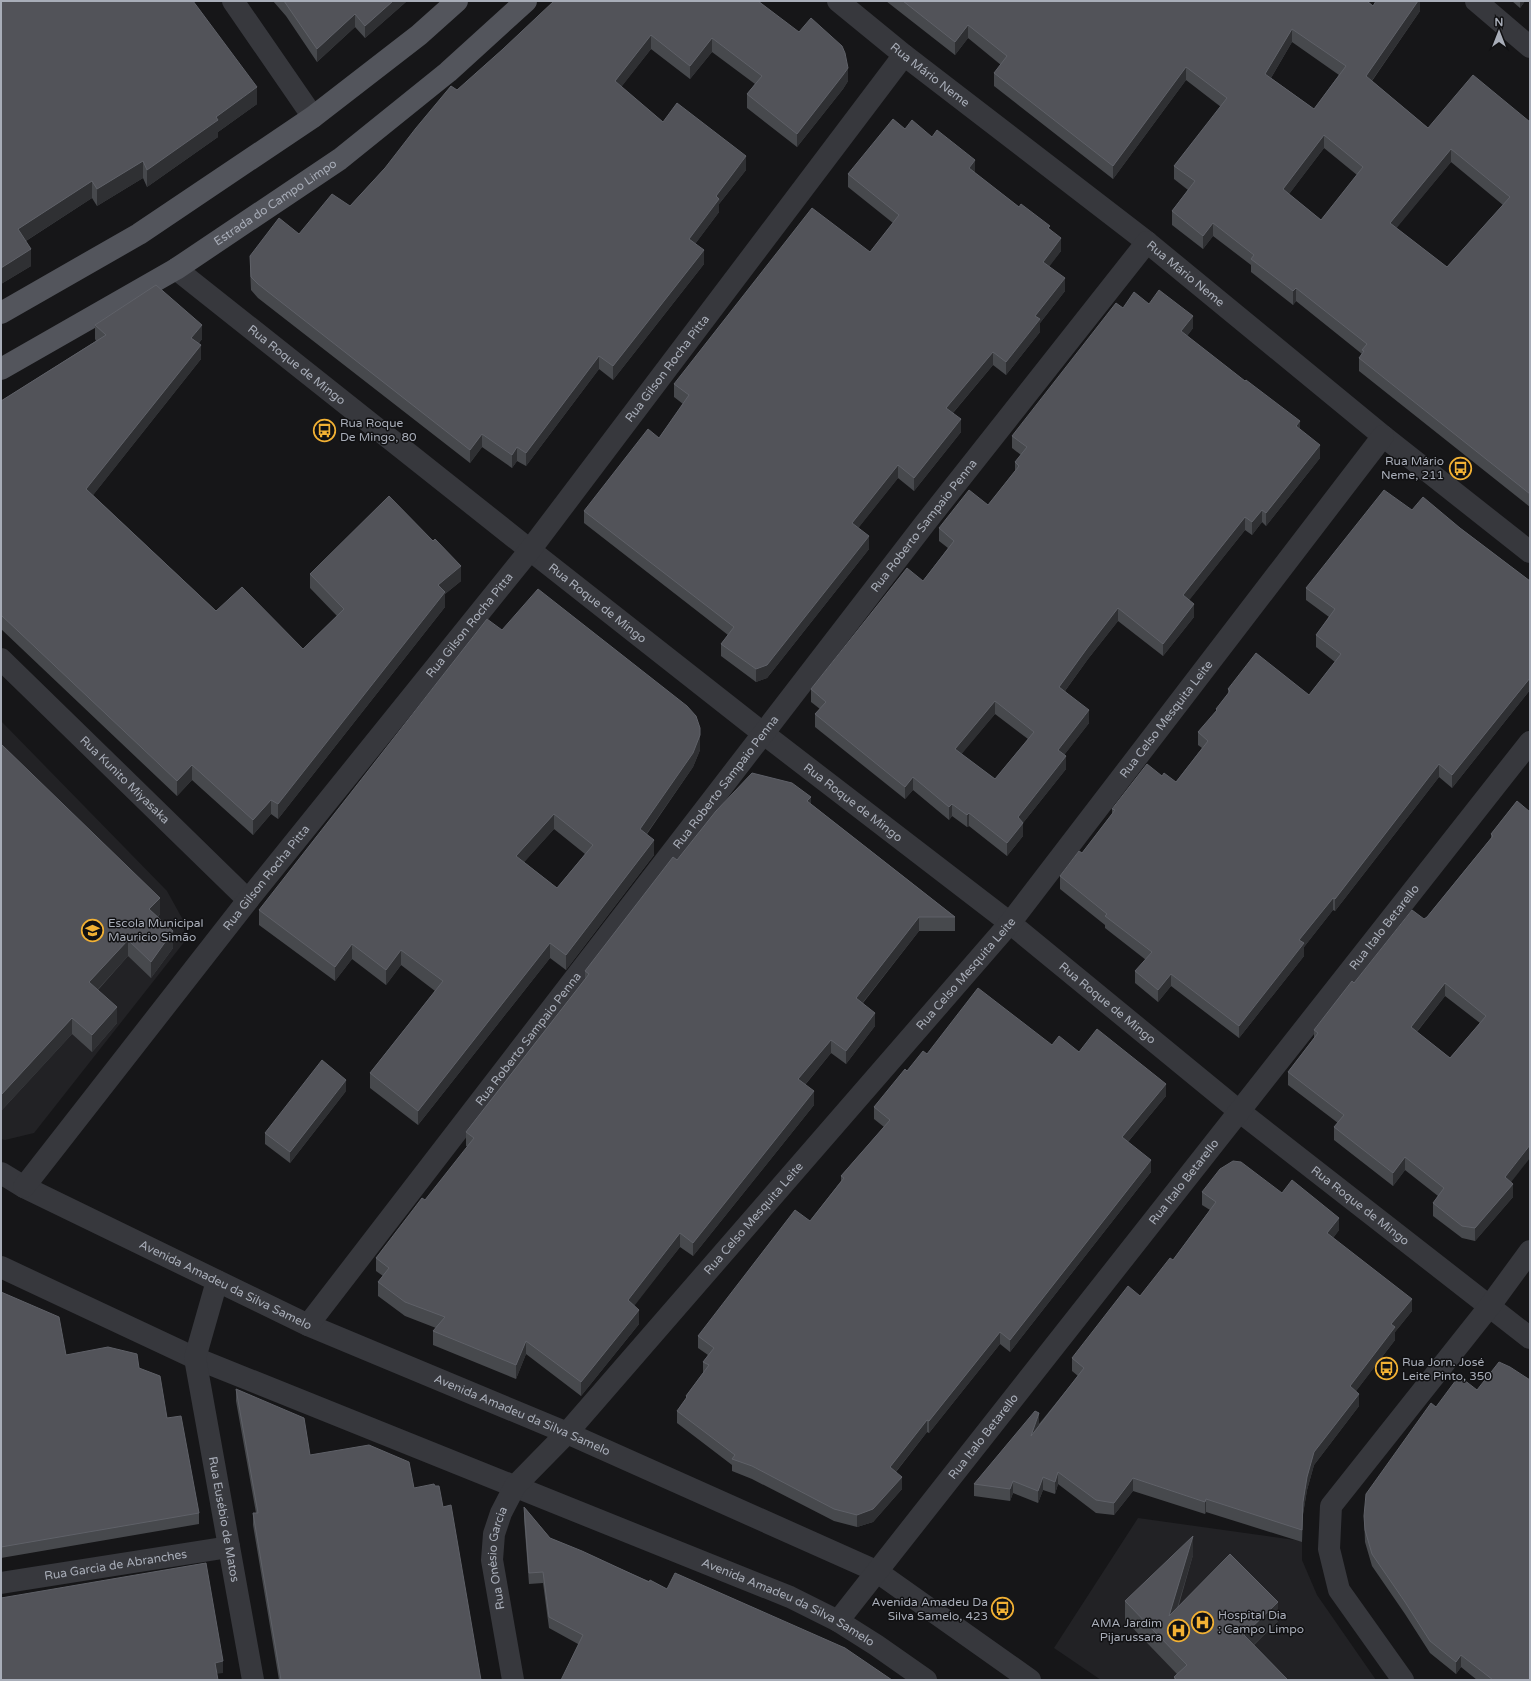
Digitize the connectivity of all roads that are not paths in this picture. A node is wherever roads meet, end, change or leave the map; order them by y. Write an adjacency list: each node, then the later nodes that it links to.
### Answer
1 (232, 1): 8 (street)
2 (457, 1): 8 (main road)
3 (526, 1): 10 (main road, Estrada do Campo Limpo)
4 (838, 1): 7 (street, Rua Mário Neme)
5 (1476, 1): 6 (street)
6 (1530, 47)
7 (904, 55): 9 (street, Rua Mário Neme); 14 (street, Rua Gilson Rocha Pitta)
8 (313, 117): 11 (main road)
9 (1147, 242): 13 (street, Rua Mário Neme); 17 (street, Rua Roberto Sampaio Penna)
10 (176, 268): 12 (main road, Estrada do Campo Limpo); 14 (street, Rua Roque de Mingo)
11 (1, 313)
12 (1, 369)
13 (1383, 436): 15 (street, Rua Mário Neme); 20 (street, Rua Celso Mesquita Leite)
14 (530, 550): 17 (street, Rua Roque de Mingo); 19 (street, Rua Gilson Rocha Pitta)
15 (1530, 552)
16 (1, 659): 19 (street, Rua Kunito Miyasaka)
17 (764, 734): 20 (street, Rua Roque de Mingo); 28 (street, Rua Roberto Sampaio Penna)
18 (1530, 742): 21 (street, Rua Italo Betarello)
19 (248, 900): 23 (street, Rua Gilson Rocha Pitta)
20 (1010, 923): 21 (street, Rua Roque de Mingo); 31 (street, Rua Celso Mesquita Leite)
21 (1239, 1111): 27 (street, Rua Roque de Mingo); 34 (street, Rua Italo Betarello)
22 (1, 1173): 23 (street, Avenida Amadeu da Silva Samelo)
23 (24, 1187): 26 (street, Avenida Amadeu da Silva Samelo)
24 (1530, 1251): 27 (street)
25 (1, 1267): 30 (street, Avenida Amadeu da Silva Samelo)
26 (217, 1281): 28 (street, Avenida Amadeu da Silva Samelo); 30 (street)
27 (1488, 1306): 29 (street, Rua Roque de Mingo); 41 (street)
28 (308, 1325): 31 (street, Avenida Amadeu da Silva Samelo)
29 (1530, 1338)
30 (195, 1358): 32 (street, Avenida Amadeu da Silva Samelo); 33 (street, Rua Eusébio de Matos)
31 (567, 1434): 32 (street, Rua Celso Mesquita Leite); 34 (street, Avenida Amadeu da Silva Samelo)
32 (515, 1486): 36 (street, Avenida Amadeu da Silva Samelo); 38 (street, Rua Onésio Garcia)
33 (229, 1547): 35 (street, Rua Garcia de Abranches); 37 (street, Rua Eusébio de Matos)
34 (876, 1571): 36 (street, Rua Italo Betarello); 40 (street, Avenida Amadeu da Silva Samelo)
35 (1, 1583)
36 (838, 1621): 39 (street, Avenida Amadeu da Silva Samelo)
37 (253, 1680)
38 (513, 1680)
39 (926, 1680)
40 (1030, 1680)
41 (1403, 1680)

